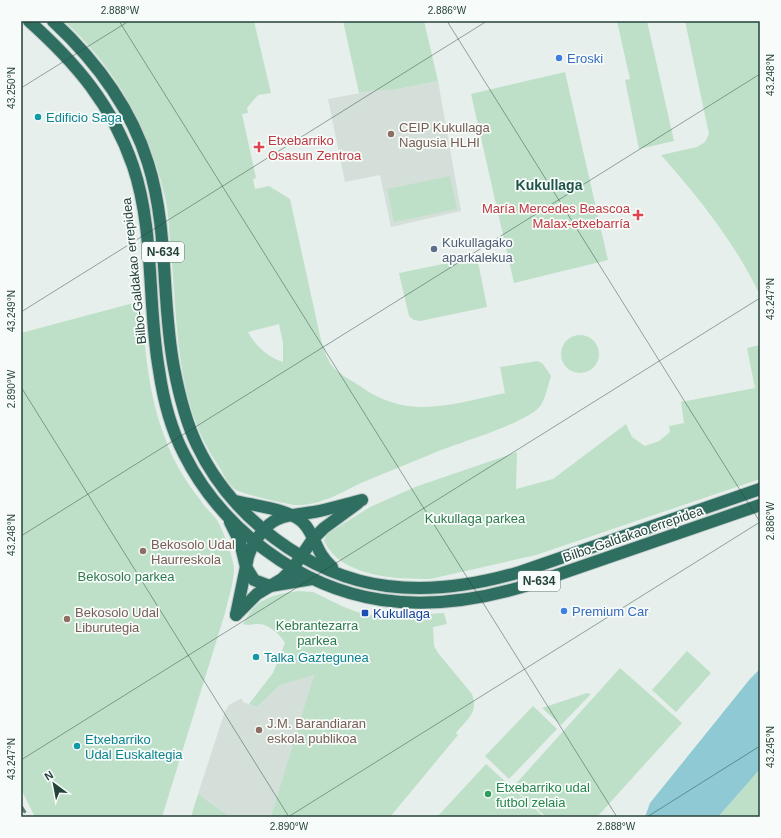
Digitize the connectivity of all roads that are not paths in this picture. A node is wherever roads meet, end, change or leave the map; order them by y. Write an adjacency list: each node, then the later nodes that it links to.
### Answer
1 (29, 21): 6 (highway, Bilbo-Galdakao errepidea / N-634)
2 (53, 21): 4 (highway, Bilbo-Galdakao errepidea / N-634)
3 (760, 490): 14 (highway, Bilbo-Galdakao errepidea / N-634)
4 (235, 501): 7 (highway); 8 (highway, Bilbo-Galdakao errepidea / N-634)
5 (760, 505): 15 (highway, Bilbo-Galdakao errepidea / N-634)
6 (226, 513): 10 (highway, Bilbo-Galdakao errepidea / N-634); 12 (highway)
7 (294, 514): 8 (highway); 9 (highway); 9 (highway)
8 (265, 531): 10 (highway); 11 (highway, Bilbo-Galdakao errepidea / N-634)
9 (313, 539): 11 (highway); 14 (highway)
10 (256, 542): 12 (highway); 13 (highway, Bilbo-Galdakao errepidea / N-634)
11 (301, 555): 13 (highway); 14 (highway, Bilbo-Galdakao errepidea / N-634)
12 (246, 567): 16 (highway); 16 (highway)
13 (293, 568): 15 (highway, Bilbo-Galdakao errepidea / N-634); 16 (highway)
14 (339, 573)
15 (312, 579): 16 (highway)
16 (270, 586)

